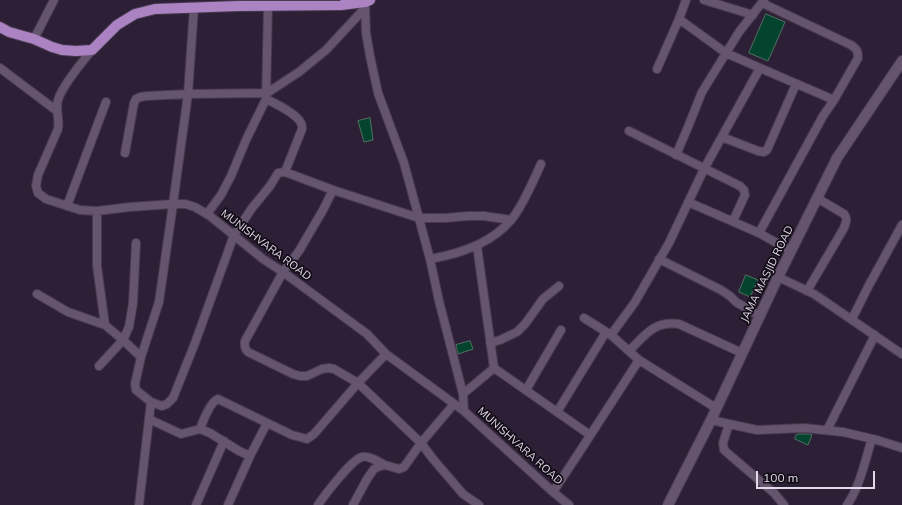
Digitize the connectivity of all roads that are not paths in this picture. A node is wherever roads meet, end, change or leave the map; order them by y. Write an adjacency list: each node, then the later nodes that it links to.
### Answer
1 (54, 0): 12 (street)
2 (686, 0): 9 (street)
3 (704, 0): 8 (street)
4 (763, 1): 8 (street); 22 (street)
5 (367, 2): 6 (main road); 21 (street); 39 (street)
6 (268, 6): 7 (main road); 21 (street)
7 (194, 7): 13 (main road); 20 (street)
8 (753, 15): 14 (street)
9 (679, 19): 14 (street); 18 (street)
10 (5, 30): 11 (main road); 12 (main road)
11 (0, 36)
12 (34, 40): 13 (main road)
13 (92, 50): 24 (street, MUNISHVARA ROAD)
14 (726, 53): 17 (street); 28 (street)
15 (902, 61): 33 (street, JAMA MASJID ROAD)
16 (0, 68): 24 (street)
17 (760, 68): 19 (street); 26 (street)
18 (657, 69)
19 (796, 84): 22 (street); 26 (street)
20 (188, 94): 21 (street); 27 (street); 35 (street)
21 (266, 96): 31 (street); 38 (street)
22 (834, 100): 43 (street)
23 (106, 102): 36 (street)
24 (57, 111): 36 (street, MUNISHVARA ROAD)
25 (629, 130): 28 (street)
26 (722, 137): 30 (street)
27 (125, 153)
28 (676, 155): 30 (street)
29 (541, 164): 40 (street)
30 (704, 169): 34 (street); 41 (street)
31 (285, 172): 32 (street); 44 (street)
32 (333, 190): 39 (street); 50 (street)
33 (817, 198): 47 (street, JAMA MASJID ROAD); 53 (street)
34 (688, 202): 41 (street); 49 (street)
35 (173, 204): 37 (street, MUNISHVARA ROAD); 38 (street, MUNISHVARA ROAD); 68 (street)
36 (67, 206): 37 (street, MUNISHVARA ROAD)
37 (97, 212): 58 (street)
38 (207, 214): 44 (street, MUNISHVARA ROAD)
39 (419, 218): 40 (street); 48 (street)
40 (511, 220): 46 (street)
41 (733, 221): 43 (street)
42 (902, 225): 57 (street)
43 (759, 233): 47 (street)
44 (234, 235): 50 (street, MUNISHVARA ROAD); 75 (street)
45 (136, 243): 62 (street)
46 (477, 246): 48 (street); 63 (street)
47 (791, 251): 51 (street, JAMA MASJID ROAD)
48 (430, 259): 74 (street)
49 (659, 259): 55 (street); 60 (street)
50 (283, 272): 66 (street, MUNISHVARA ROAD); 72 (street)
51 (778, 278): 53 (street); 55 (street, JAMA MASJID ROAD)
52 (559, 286): 63 (street)
53 (807, 291): 57 (street)
54 (37, 294): 58 (street)
55 (760, 316): 65 (street, JAMA MASJID ROAD)
56 (584, 318): 60 (street)
57 (852, 319): 61 (street)
58 (105, 325): 62 (street)
59 (561, 330): 73 (street)
60 (608, 334): 64 (street); 79 (street)
61 (875, 335): 67 (street); 85 (street)
62 (123, 340): 68 (street); 70 (street)
63 (490, 343): 71 (street)
64 (629, 351): 65 (street); 69 (street)
65 (742, 353): 77 (street, JAMA MASJID ROAD)
66 (386, 354): 72 (street); 76 (street, MUNISHVARA ROAD)
67 (902, 354)
68 (141, 357): 75 (street)
69 (639, 360): 77 (street); 86 (street)
70 (100, 366)
71 (494, 368): 73 (street); 74 (street)
72 (358, 383): 82 (street); 89 (street)
73 (526, 390): 79 (street)
74 (464, 394): 78 (street)
75 (151, 402): 80 (street)
76 (454, 404): 78 (street, MUNISHVARA ROAD); 89 (street)
77 (716, 408): 81 (street, JAMA MASJID ROAD)
78 (464, 411): 93 (street, MUNISHVARA ROAD)
79 (557, 412): 86 (street)
80 (148, 419): 84 (street); 94 (street)
81 (711, 420): 83 (street); 101 (street, JAMA MASJID ROAD)
82 (267, 423): 84 (street); 91 (street)
83 (729, 424): 85 (street); 102 (street)
84 (200, 429): 88 (street)
85 (827, 430): 87 (street)
86 (590, 435): 93 (street)
87 (872, 439): 90 (street); 103 (street)
88 (224, 441): 91 (street); 95 (street)
89 (421, 443): 92 (street); 99 (street)
90 (902, 448)
91 (250, 456): 96 (street)
92 (385, 465): 97 (street); 98 (street)
93 (553, 492): 100 (street, MUNISHVARA ROAD)
94 (138, 505)
95 (196, 505)
96 (228, 505)
97 (318, 505)
98 (353, 505)
99 (480, 505)
100 (569, 505)
101 (668, 505)
102 (784, 505)
103 (847, 505)

